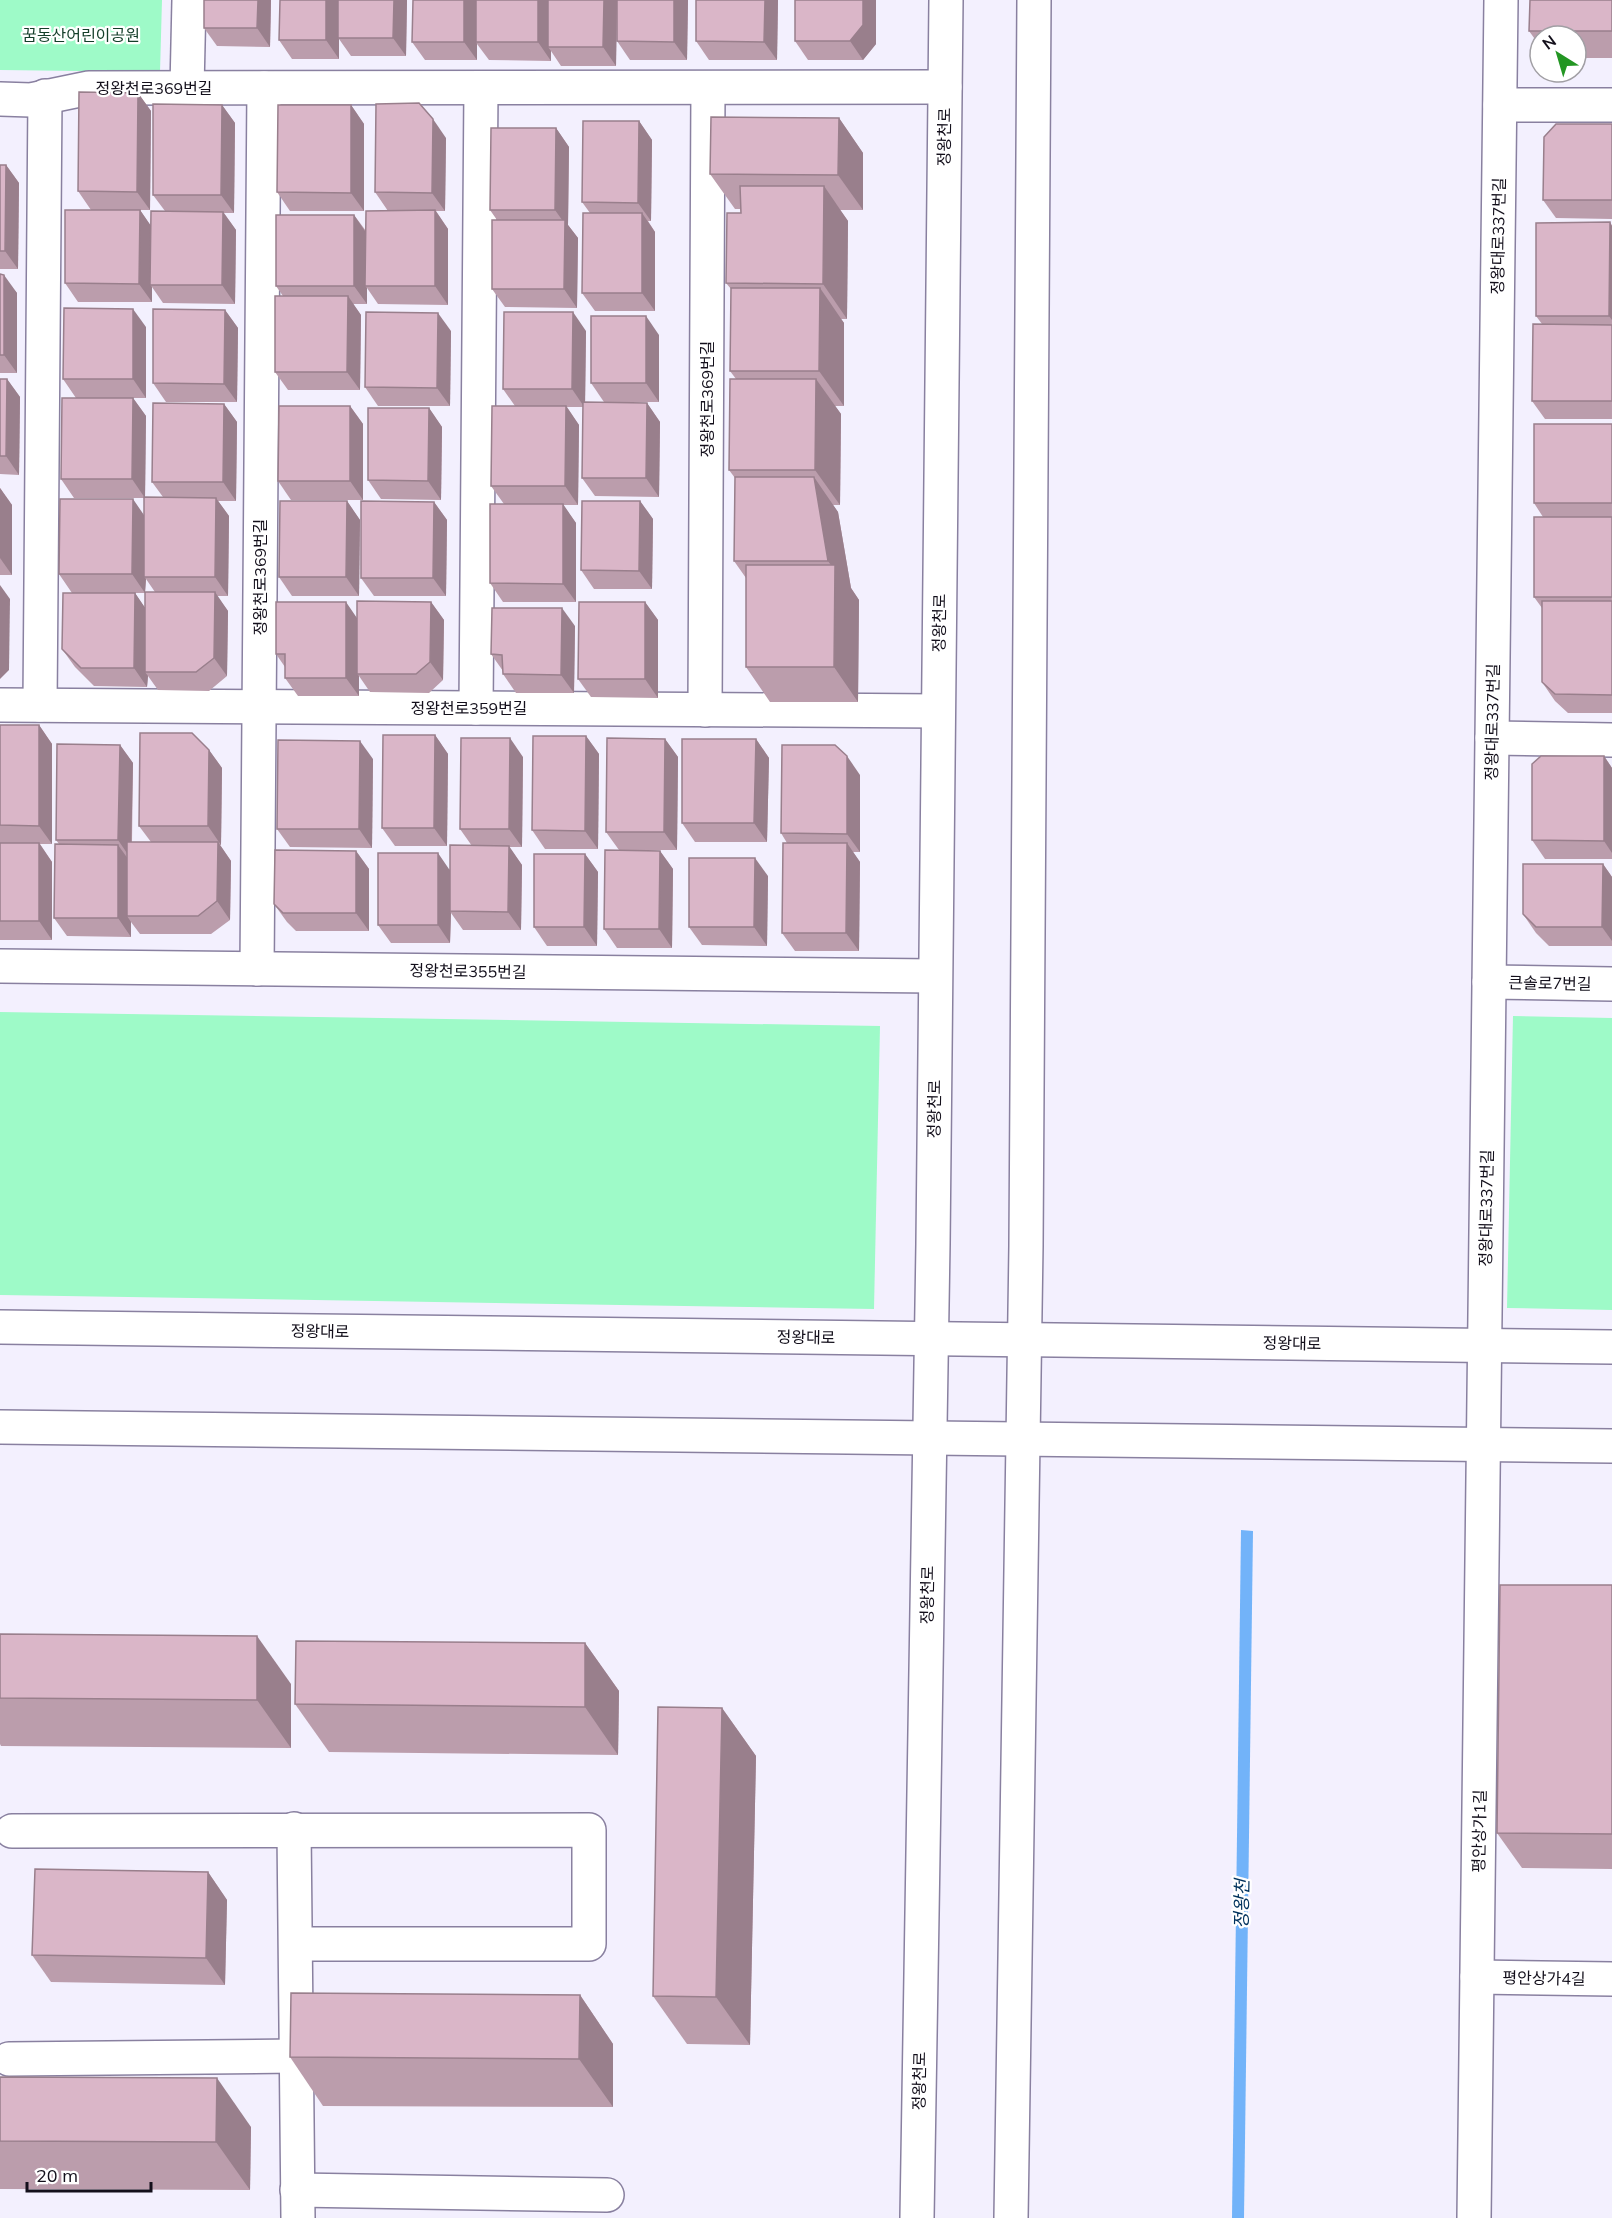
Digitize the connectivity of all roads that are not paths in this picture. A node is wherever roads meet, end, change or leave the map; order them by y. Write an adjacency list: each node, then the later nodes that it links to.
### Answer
1 (189, 0): 6 (street)
2 (946, 0): 5 (street, 정왕천로)
3 (1034, 0): 29 (street)
4 (1501, 0): 12 (street, 정왕대로337번길)
5 (945, 87): 9 (street, 정왕천로369번길); 19 (street, 정왕천로)
6 (187, 88): 7 (street, 정왕천로369번길); 10 (street, 정왕천로369번길)
7 (264, 88): 8 (street, 정왕천로369번길); 16 (street, 정왕천로369번길)
8 (481, 88): 9 (street, 정왕천로369번길); 17 (street)
9 (708, 88): 18 (street, 정왕천로369번길)
10 (45, 96): 11 (street, 정왕천로369번길); 15 (street)
11 (0, 99)
12 (1500, 105): 13 (street); 20 (street, 정왕대로337번길)
13 (1612, 105)
14 (0, 705): 15 (street, 정왕천로359번길)
15 (40, 705): 16 (street, 정왕천로359번길)
16 (260, 707): 17 (street, 정왕천로359번길); 23 (street, 정왕천로369번길)
17 (476, 708): 18 (street, 정왕천로359번길)
18 (705, 710): 19 (street, 정왕천로359번길)
19 (938, 711): 24 (street, 정왕천로)
20 (1492, 738): 21 (street); 25 (street, 정왕대로337번길)
21 (1612, 740)
22 (0, 966): 23 (street, 정왕천로355번길)
23 (257, 969): 24 (street, 정왕천로355번길)
24 (935, 976): 28 (street, 정왕천로)
25 (1489, 982): 26 (street, 큰솔로7번길); 30 (street, 정왕대로337번길)
26 (1612, 984)
27 (0, 1327): 28 (street, 정왕대로)
28 (931, 1339): 29 (street, 정왕대로); 33 (street, 정왕천로)
29 (1025, 1340): 30 (street, 정왕대로); 34 (street)
30 (1484, 1346): 31 (street, 정왕대로); 35 (street, 정왕대로337번길)
31 (1612, 1347)
32 (0, 1426): 33 (street)
33 (929, 1438): 34 (street); 46 (street, 정왕천로)
34 (1023, 1439): 35 (street); 47 (street)
35 (1483, 1445): 36 (street); 40 (street, 평안상가1길)
36 (1612, 1446)
37 (294, 1829): 38 (street); 39 (street); 39 (street)
38 (12, 1831)
39 (296, 1944): 42 (street)
40 (1477, 1977): 41 (street, 평안상가4길); 48 (street, 평안상가1길)
41 (1612, 1979)
42 (296, 2056): 43 (street); 45 (street)
43 (9, 2059)
44 (606, 2195): 45 (street)
45 (297, 2204)
46 (917, 2218)
47 (1011, 2218)
48 (1474, 2218)

